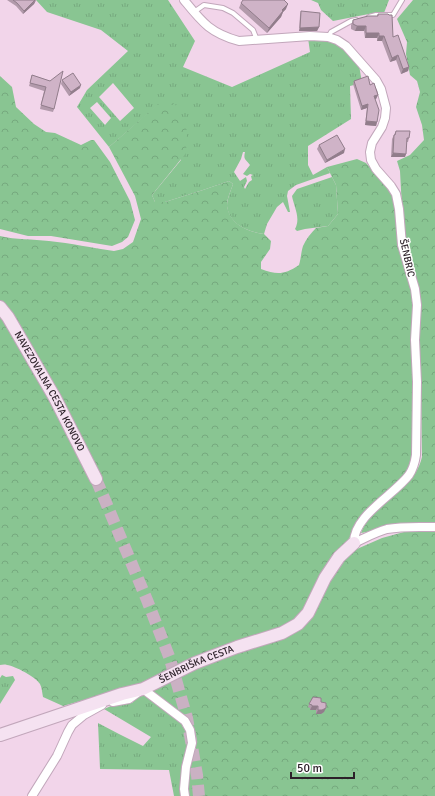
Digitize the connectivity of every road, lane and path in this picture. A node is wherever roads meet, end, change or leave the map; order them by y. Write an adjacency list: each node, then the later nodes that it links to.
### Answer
1 (184, 0): 3 (street, ŠENBRIC)
2 (402, 0): 4 (lane)
3 (194, 12): 5 (street, ŠENBRIC); 5 (lane)
4 (328, 37): 5 (street, ŠENBRIC); 9 (street, ŠENBRIC)
5 (257, 40)
6 (0, 306): 7 (street, NAVEZOVALNA CESTA KONOVO)
7 (96, 479)
8 (435, 527): 9 (street)
9 (354, 543): 10 (street, ŠENBRIŠKA CESTA)
10 (143, 689): 11 (street, ŠENBRIŠKA CESTA); 12 (street); 13 (street)
11 (0, 735)
12 (32, 796)
13 (185, 796)

